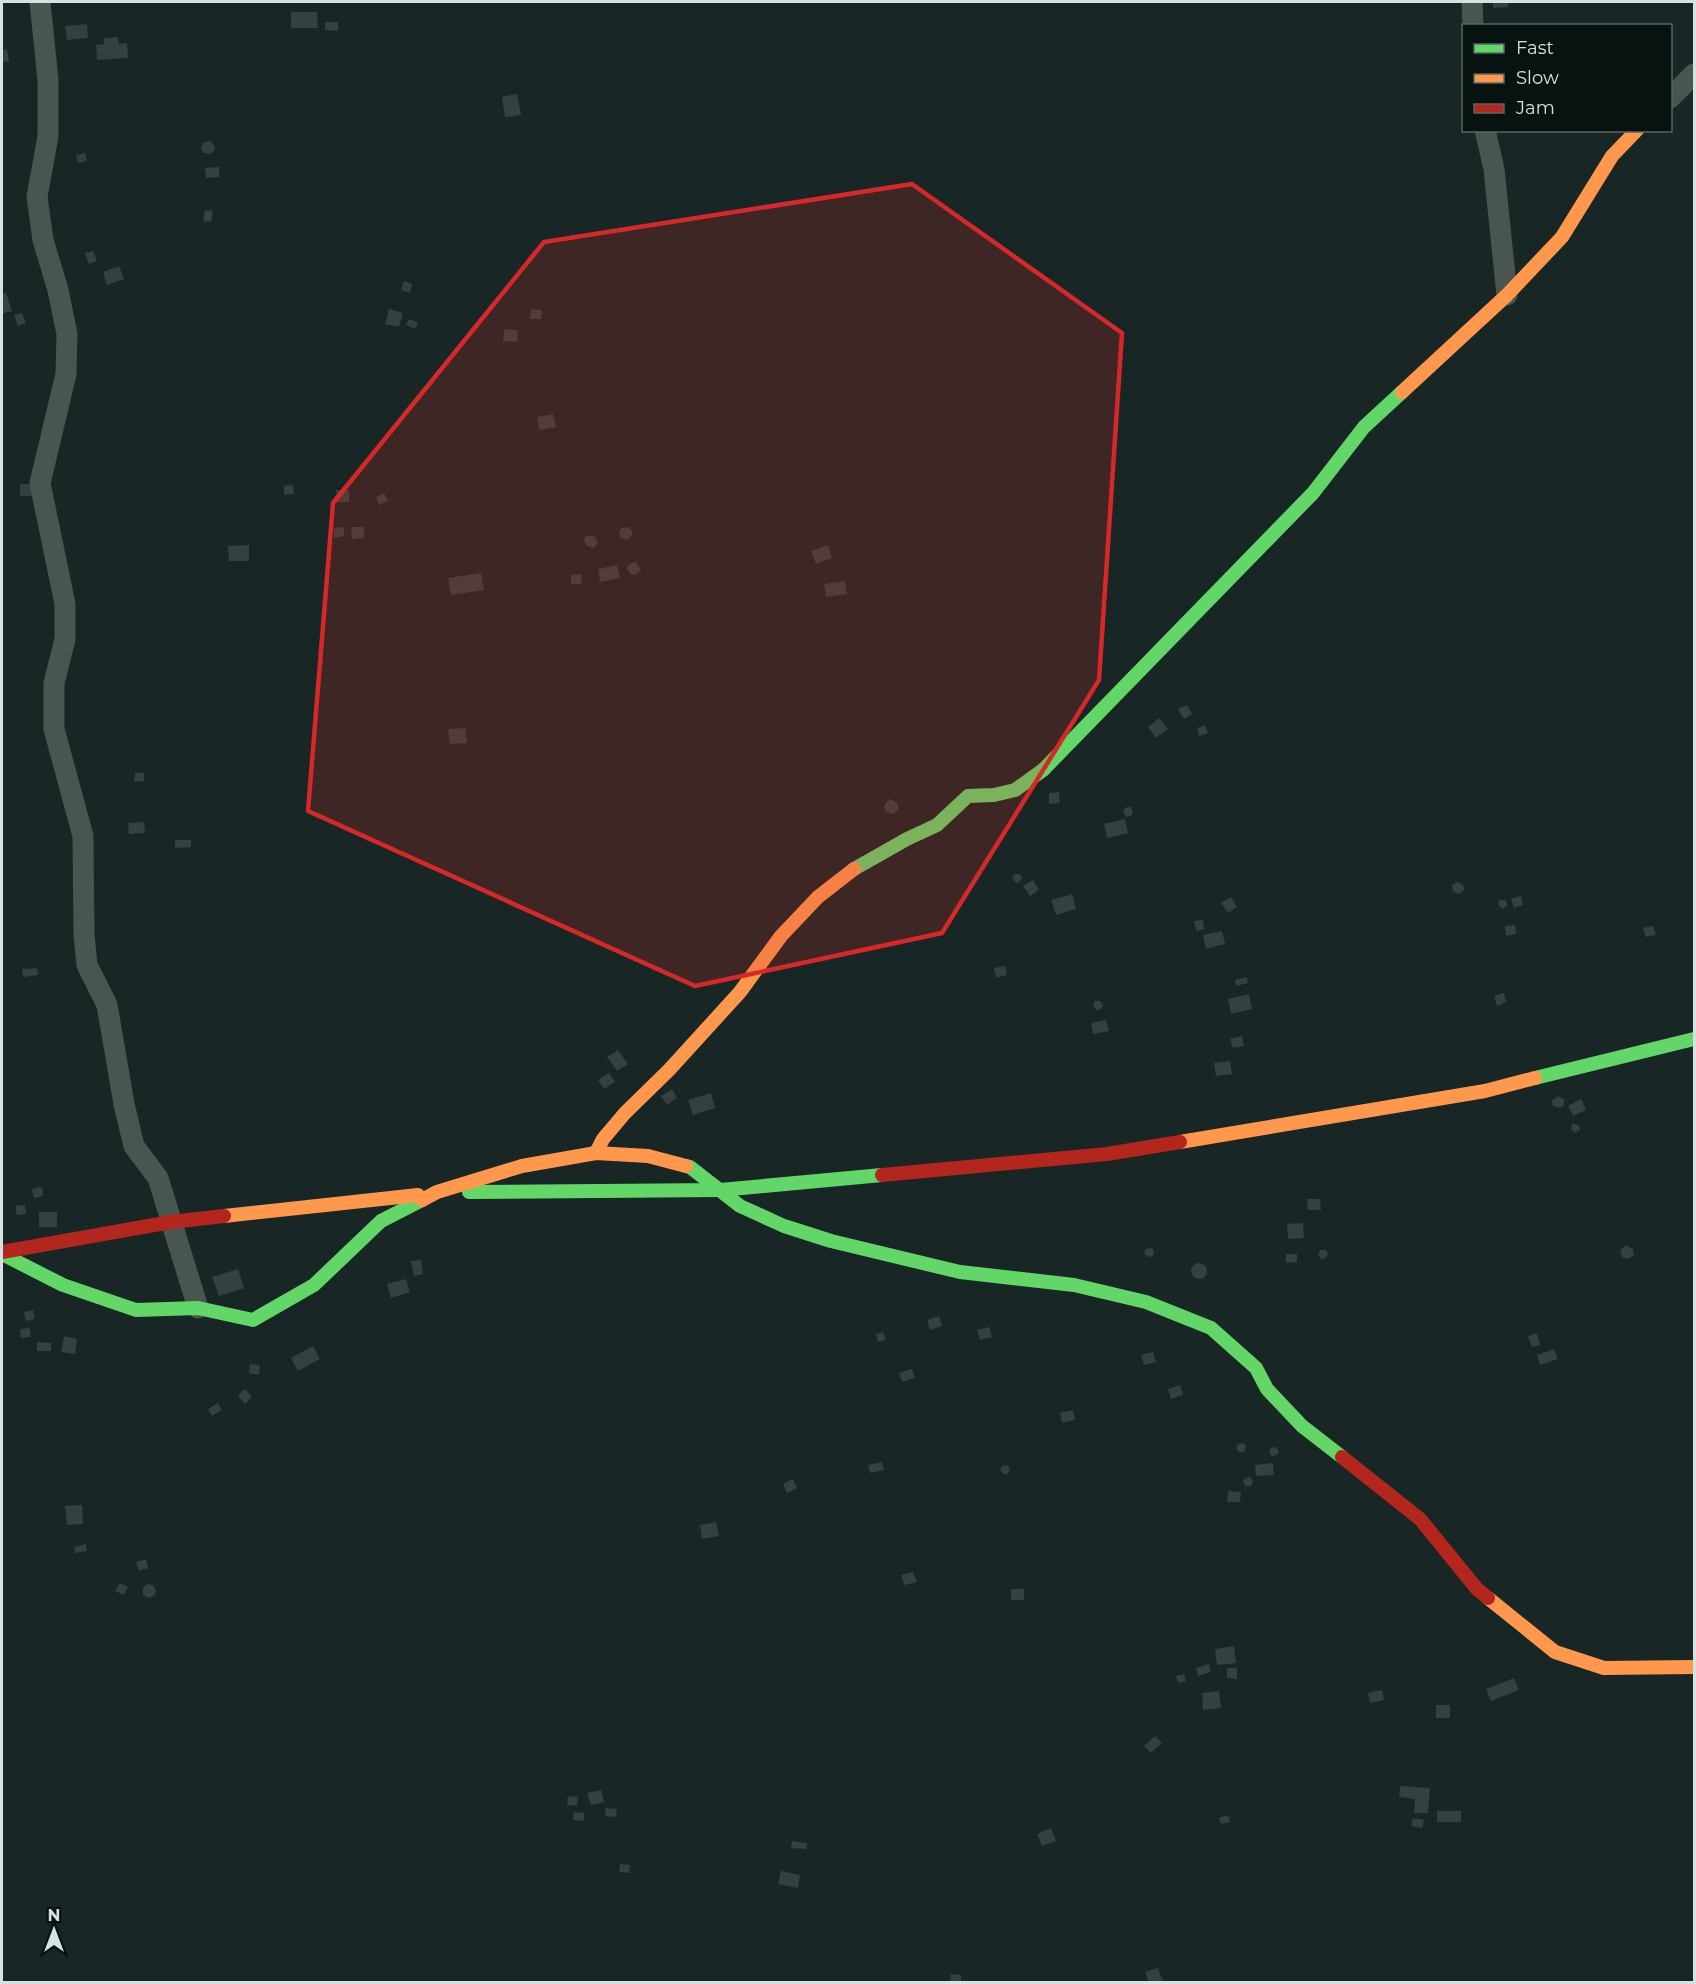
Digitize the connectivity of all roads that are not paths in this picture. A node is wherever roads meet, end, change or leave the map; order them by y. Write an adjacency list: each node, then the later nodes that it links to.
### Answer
1 (40, 2): 13 (street)
2 (1472, 2): 3 (street)
3 (1473, 24)
4 (1695, 74): 5 (street)
5 (1672, 97)
6 (1485, 132): 8 (street)
7 (1635, 132): 8 (street)
8 (1507, 295): 10 (street)
9 (1695, 1039): 11 (street)
10 (596, 1153): 11 (street); 12 (street)
11 (720, 1190): 12 (street); 16 (street)
12 (437, 1192): 13 (street); 15 (street)
13 (171, 1222): 14 (street); 15 (street)
14 (2, 1253): 15 (street)
15 (198, 1308)
16 (1695, 1667)

